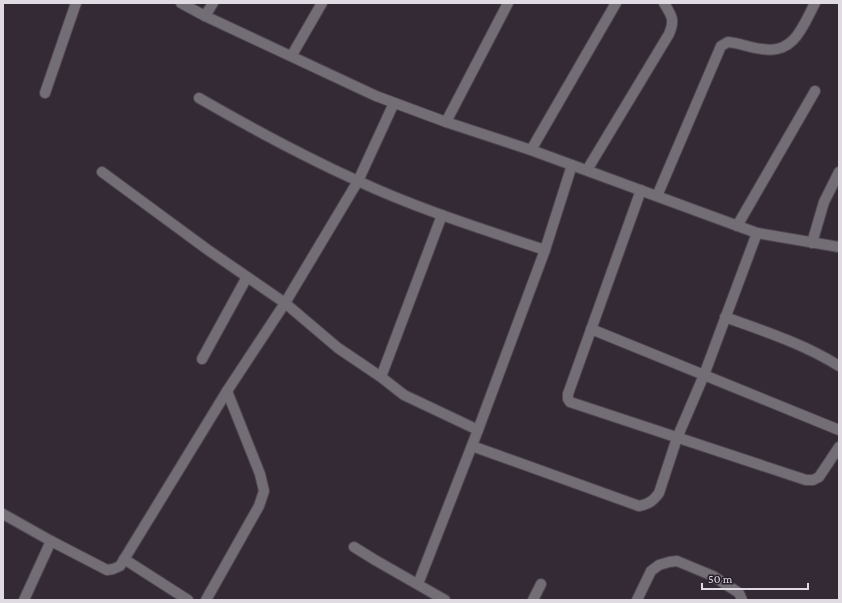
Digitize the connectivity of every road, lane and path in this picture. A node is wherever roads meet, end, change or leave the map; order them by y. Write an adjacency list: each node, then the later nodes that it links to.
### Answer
1 (76, 3): 12 (street)
2 (181, 3): 9 (street)
3 (213, 3): 9 (street)
4 (322, 3): 10 (street)
5 (508, 3): 15 (street)
6 (616, 3): 16 (street)
7 (664, 3): 18 (street)
8 (815, 3): 23 (street)
9 (205, 16): 10 (street)
10 (292, 56): 14 (street)
11 (815, 90): 25 (street)
12 (45, 94)
13 (199, 98): 21 (street)
14 (394, 103): 15 (street); 21 (street)
15 (446, 122): 16 (street)
16 (531, 150): 17 (street)
17 (572, 165): 18 (street); 29 (street)
18 (587, 170): 22 (street)
19 (102, 172): 30 (street)
20 (839, 172): 27 (street)
21 (358, 181): 24 (street); 31 (street)
22 (641, 190): 23 (street); 33 (street)
23 (657, 196): 25 (street)
24 (442, 215): 29 (street); 37 (street)
25 (736, 226): 26 (street)
26 (757, 234): 27 (street); 32 (street)
27 (812, 243): 28 (street)
28 (839, 247)
29 (545, 250): 39 (street)
30 (248, 277): 31 (street); 34 (street)
31 (285, 303): 37 (street); 38 (street)
32 (725, 317): 35 (street); 36 (street)
33 (591, 329): 36 (street); 41 (street)
34 (202, 359)
35 (839, 366)
36 (704, 375): 40 (street); 41 (street)
37 (381, 377): 39 (street)
38 (228, 390): 47 (street); 52 (street)
39 (478, 430): 42 (street)
40 (839, 430)
41 (677, 438): 42 (street); 43 (street)
42 (472, 446): 48 (street)
43 (839, 447)
44 (3, 514): 45 (street)
45 (51, 542): 47 (street); 50 (street)
46 (354, 547): 48 (street)
47 (124, 559): 51 (street)
48 (418, 584): 53 (street)
49 (541, 584): 54 (street)
50 (24, 600)
51 (188, 600)
52 (206, 600)
53 (445, 600)
54 (533, 600)
55 (637, 600): 56 (street)
56 (742, 600)

